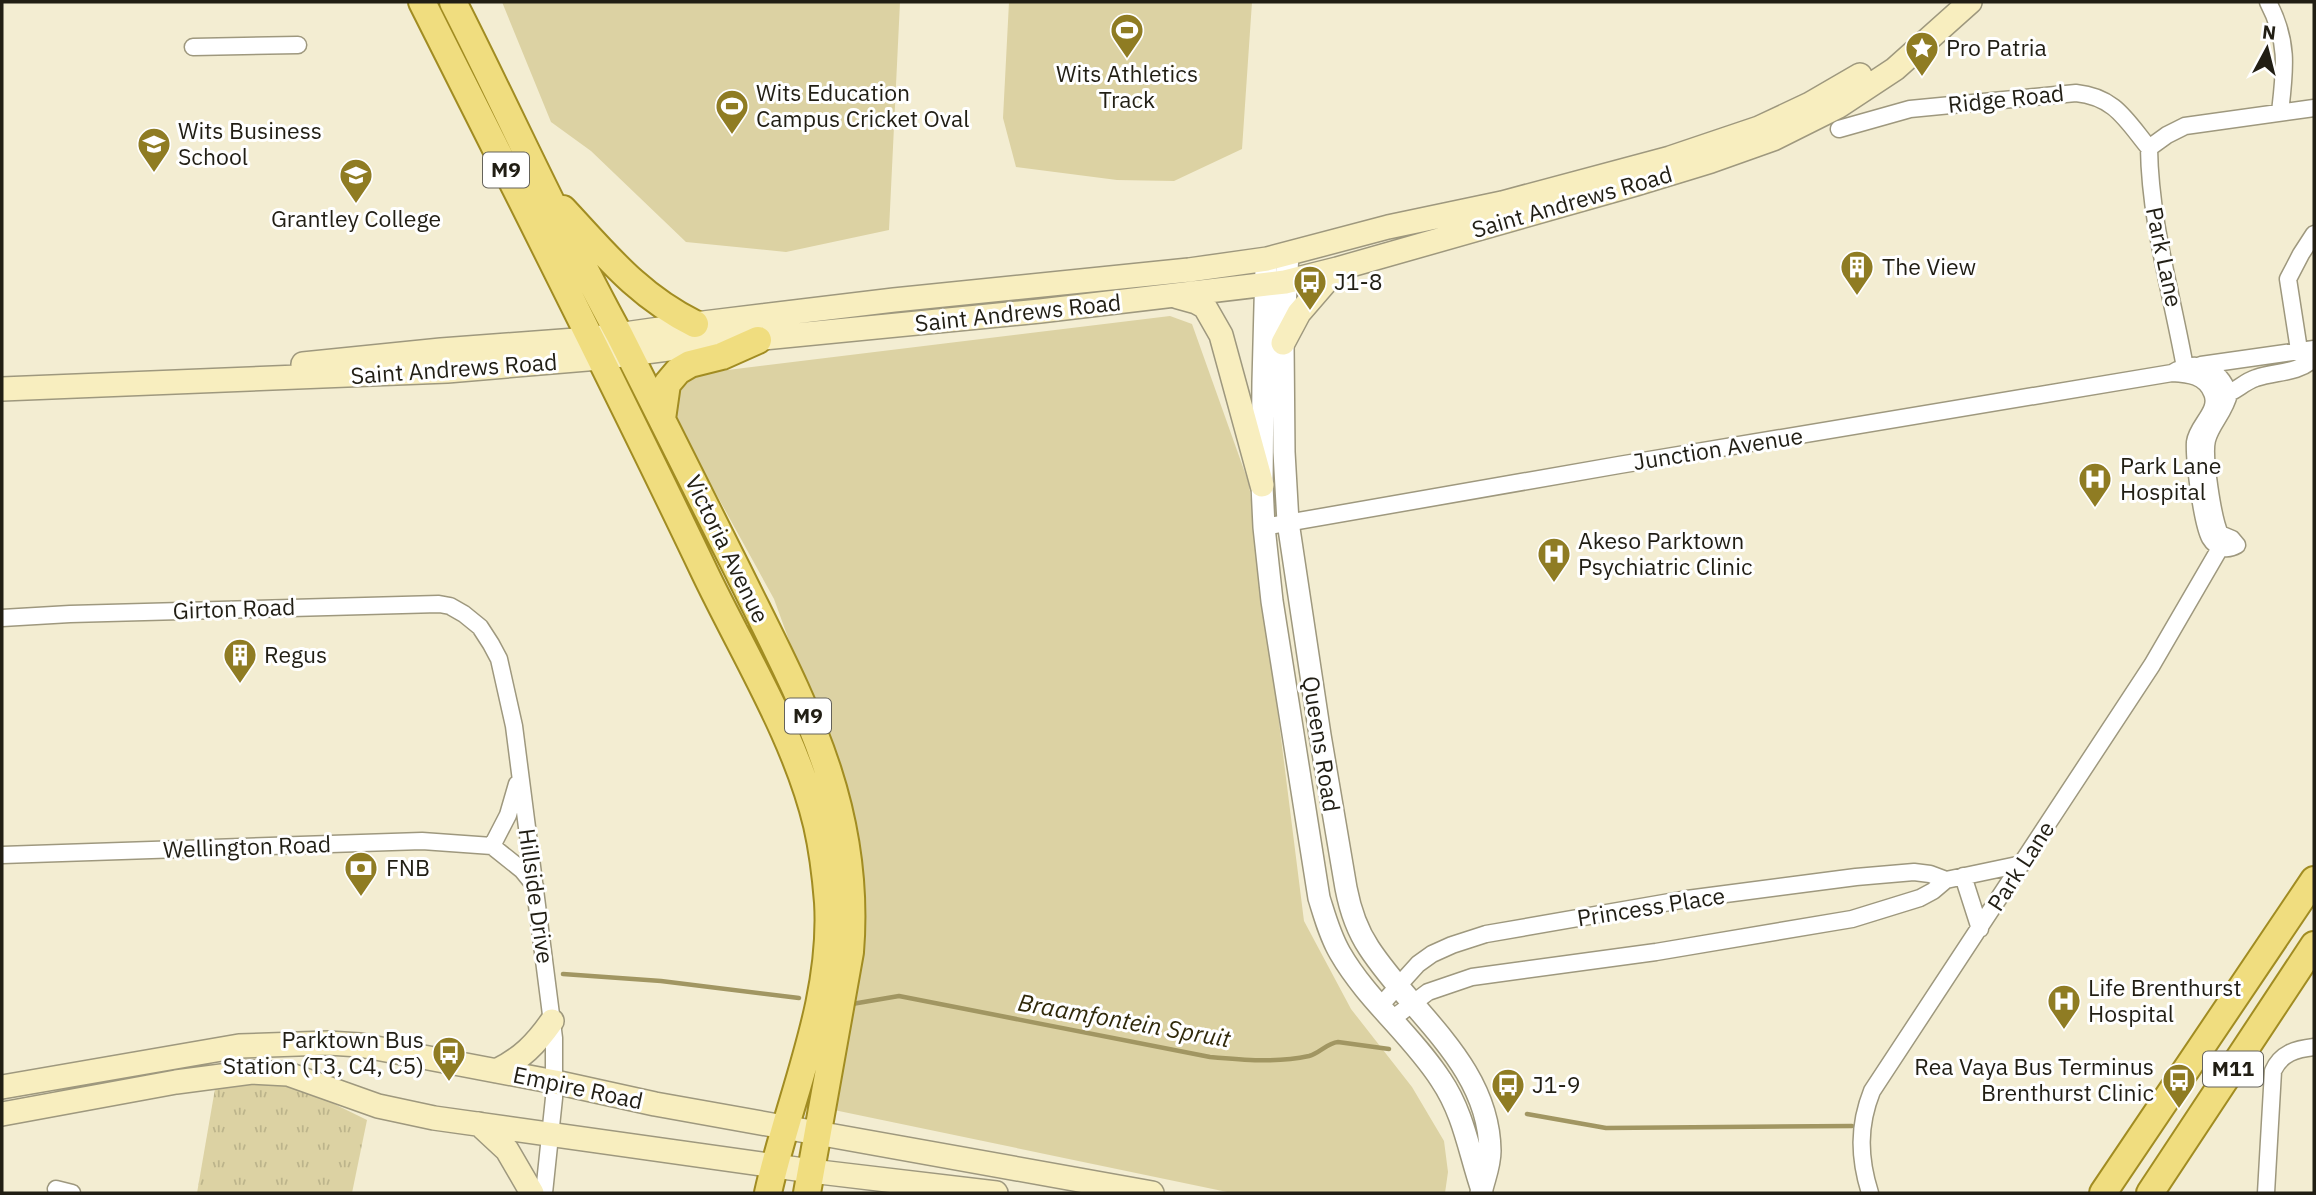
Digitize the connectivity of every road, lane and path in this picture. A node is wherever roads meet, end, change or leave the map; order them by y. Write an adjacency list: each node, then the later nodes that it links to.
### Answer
1 (422, 2): 22 (main road, Victoria Avenue / M9)
2 (453, 2): 12 (main road, Victoria Avenue / M9)
3 (1948, 2): 14 (main road, Saint Andrews Road)
4 (1970, 2): 15 (main road, Saint Andrews Road)
5 (2268, 2): 9 (street)
6 (298, 45): 7 (street)
7 (193, 47)
8 (2314, 108): 9 (street)
9 (2280, 112): 11 (street)
10 (1839, 129): 11 (street, Ridge Road)
11 (2149, 148): 26 (street, Park Lane)
12 (543, 187): 18 (main road); 21 (main road, Victoria Avenue / M9)
13 (2314, 234): 23 (street)
14 (1278, 257): 16 (street, Queens Road); 18 (main road, Saint Andrews Road)
15 (1337, 269): 16 (main road, Saint Andrews Road); 20 (main road)
16 (1275, 284): 17 (main road, Saint Andrews Road); 20 (street, Queens Road); 31 (street, Queens Road)
17 (1172, 296): 19 (main road, Saint Andrews Road); 31 (main road)
18 (695, 324): 21 (main road, Saint Andrews Road)
19 (758, 340): 21 (main road, Saint Andrews Road); 30 (main road)
20 (1283, 342): 32 (street, Queens Road)
21 (624, 344): 22 (main road, Saint Andrews Road); 30 (main road, Victoria Avenue / M9)
22 (594, 348): 27 (main road, Saint Andrews Road); 28 (main road, Saint Andrews Road); 56 (main road, Victoria Avenue / M9)
23 (2306, 350): 25 (street)
24 (2314, 359): 29 (street)
25 (2202, 365): 26 (street); 29 (street)
26 (2181, 370): 29 (street); 32 (street, Junction Avenue)
27 (2, 377)
28 (2, 389)
29 (2221, 396): 34 (street); 34 (street, Park Lane)
30 (662, 419): 57 (main road, Victoria Avenue / M9)
31 (1262, 485): 33 (street, Queens Road)
32 (1288, 522): 33 (street, Junction Avenue); 47 (street, Queens Road)
33 (1264, 527): 48 (street, Queens Road)
34 (2220, 548): 40 (street, Park Lane)
35 (464, 614): 36 (street, Girton Road); 37 (street, Hillside Drive)
36 (2, 618)
37 (519, 763): 38 (street); 44 (street, Hillside Drive)
38 (492, 846): 39 (street, Wellington Road); 44 (street)
39 (2, 855)
40 (2022, 864): 41 (street, Princess Place); 45 (street, Park Lane)
41 (1963, 876): 42 (street, Princess Place); 45 (street)
42 (1946, 880): 47 (street, Princess Place); 47 (street, Princess Place)
43 (2314, 880): 68 (main road)
44 (535, 886): 49 (street, Hillside Drive)
45 (1980, 929): 67 (street, Park Lane)
46 (2314, 945): 69 (main road, M11)
47 (1405, 995): 48 (street, Princess Place); 61 (street, Queens Road)
48 (1386, 1012): 61 (street, Queens Road)
49 (552, 1021): 51 (main road); 52 (street, Hillside Drive)
50 (2314, 1047): 70 (street)
51 (496, 1071): 52 (main road, Empire Road); 53 (main road, Empire Road)
52 (555, 1082): 56 (main road, Empire Road); 58 (street, Hillside Drive)
53 (2, 1087)
54 (2, 1114): 55 (main road, Empire Road)
55 (479, 1124): 58 (main road, Empire Road); 62 (main road)
56 (785, 1129): 57 (main road, Empire Road); 59 (main road, M9)
57 (817, 1133): 60 (main road, M9); 66 (main road, Empire Road)
58 (551, 1134): 59 (main road, Empire Road); 63 (street, Hillside Drive)
59 (774, 1165): 60 (main road, Empire Road); 64 (main road, M9)
60 (809, 1182): 65 (main road, Empire Road)
61 (1482, 1192)
62 (532, 1193)
63 (544, 1193)
64 (768, 1193)
65 (996, 1193)
66 (1153, 1193)
67 (1870, 1193)
68 (2103, 1193)
69 (2150, 1193)
70 (2266, 1193)

